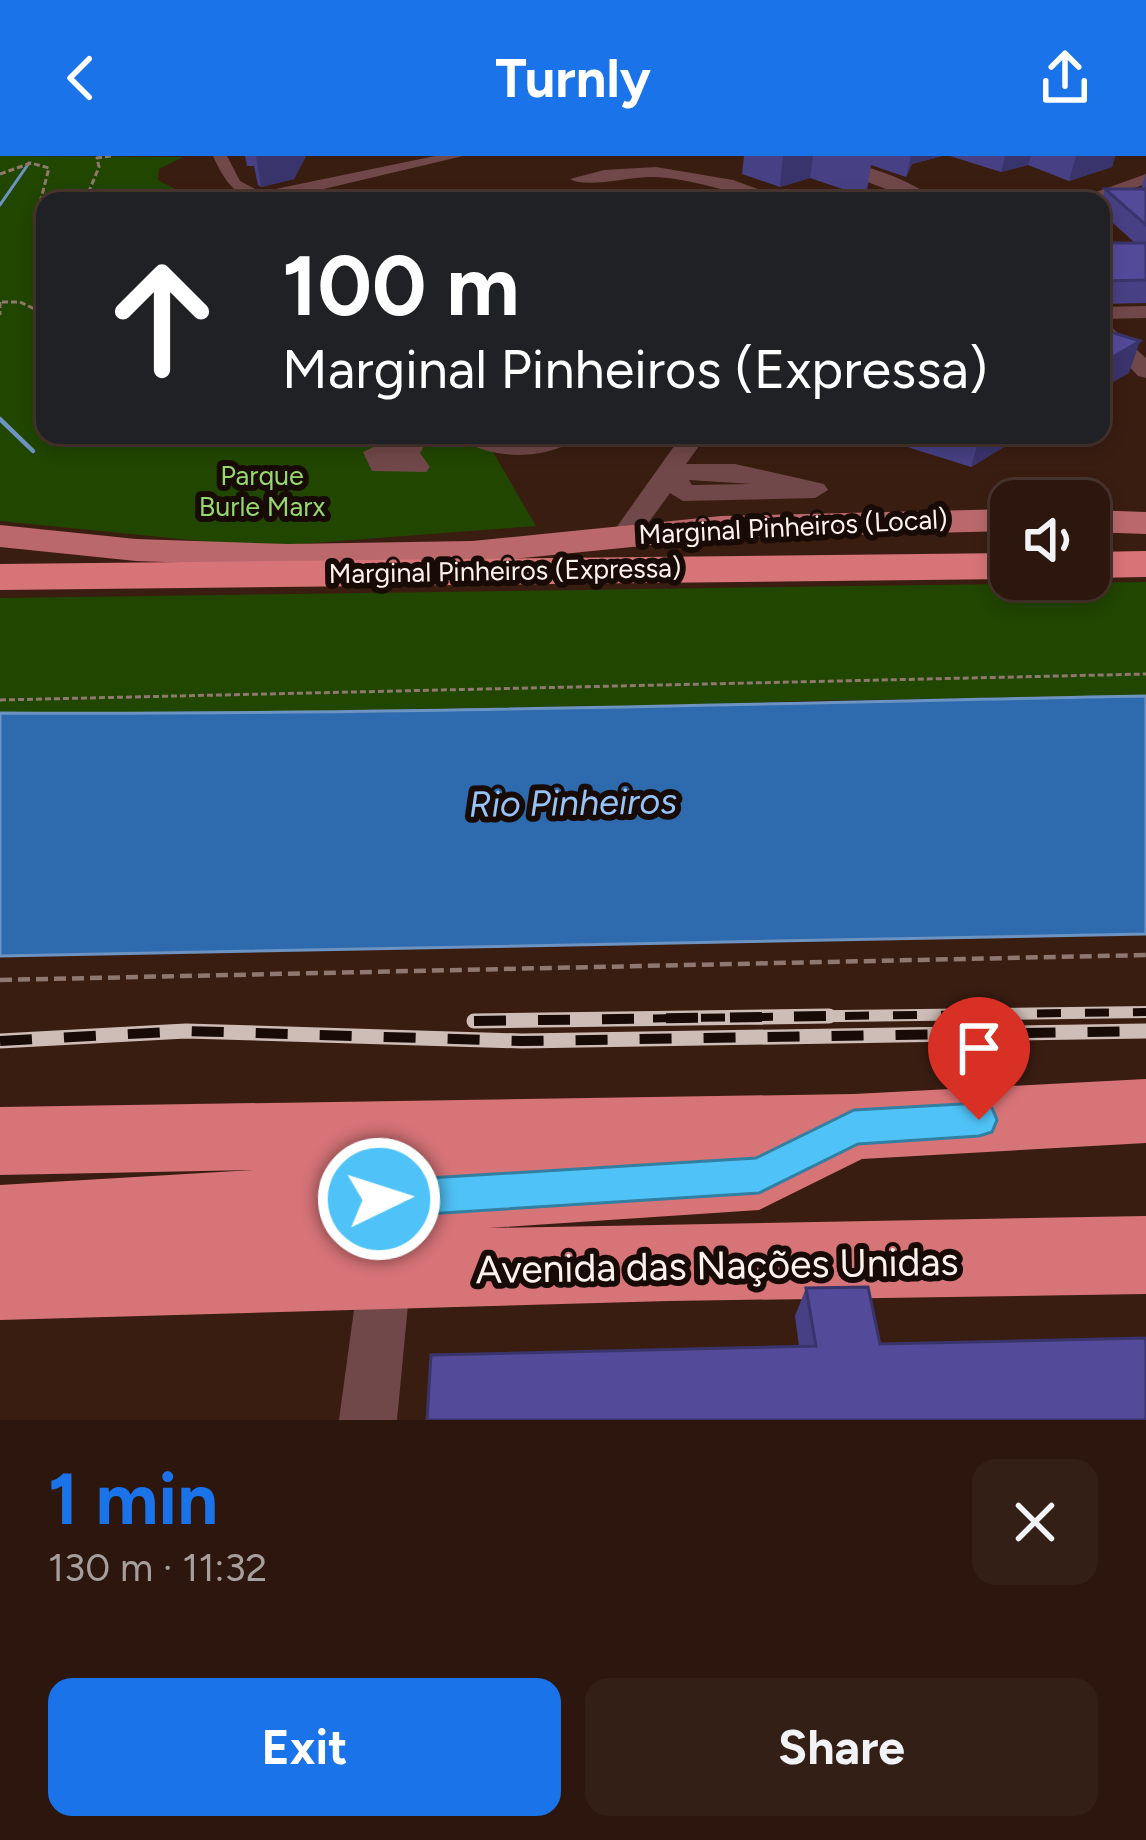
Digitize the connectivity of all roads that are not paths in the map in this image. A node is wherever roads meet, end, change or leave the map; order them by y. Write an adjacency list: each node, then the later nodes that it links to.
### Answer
1 (220, 156): 7 (street)
2 (456, 156): 8 (street)
3 (807, 156): 10 (street)
4 (665, 164): 6 (street); 9 (street)
5 (1143, 168): 11 (street)
6 (578, 179)
7 (249, 192)
8 (294, 192)
9 (757, 192)
10 (912, 192)
11 (1096, 192)
12 (1146, 312): 13 (street)
13 (1110, 316)
14 (1110, 321): 16 (street)
15 (1110, 324): 17 (street)
16 (1146, 349)
17 (1146, 371)
18 (499, 444): 19 (street)
19 (532, 444)
20 (688, 444): 24 (street)
21 (990, 520): 24 (main road, Marginal Pinheiros (Local))
22 (1110, 521): 23 (main road)
23 (1146, 523)
24 (625, 535): 25 (main road, Marginal Pinheiros (Local))
25 (0, 537): 29 (highway)
26 (1146, 564): 27 (highway)
27 (1110, 565)
28 (990, 566): 29 (highway, Marginal Pinheiros (Expressa))
29 (241, 574): 30 (highway, Marginal Pinheiros (Expressa))
30 (0, 577)
31 (1146, 1111): 32 (highway)
32 (854, 1127): 33 (highway); 34 (highway)
33 (0, 1141)
34 (0, 1222)
35 (1146, 1255): 36 (highway, Avenida das Nações Unidas)
36 (385, 1273): 37 (highway, Avenida das Nações Unidas); 38 (street)
37 (0, 1281)
38 (368, 1420)

